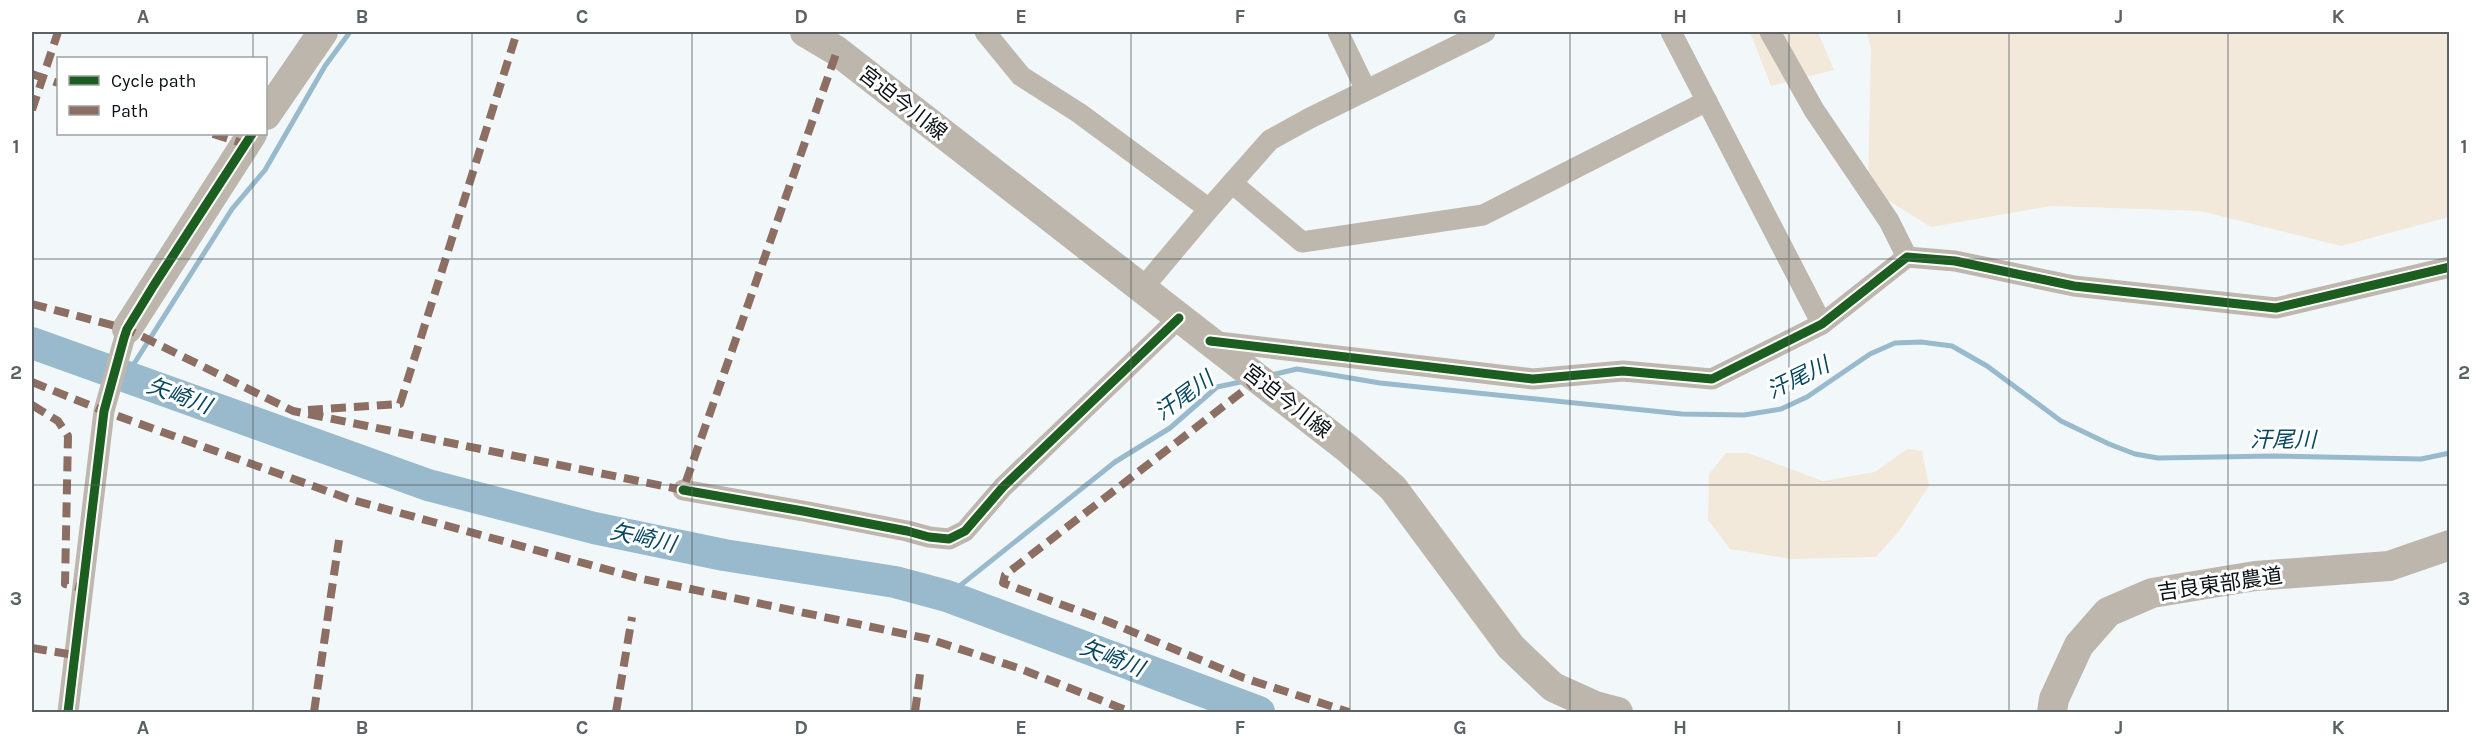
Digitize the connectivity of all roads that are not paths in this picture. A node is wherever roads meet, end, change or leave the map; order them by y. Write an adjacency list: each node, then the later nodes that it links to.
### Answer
1 (323, 32): 10 (main road)
2 (805, 32): 16 (main road, 宮迫今川線)
3 (985, 32): 13 (street)
4 (1338, 32): 8 (street)
5 (1485, 32): 8 (street)
6 (1671, 32): 9 (street)
7 (1770, 32): 14 (street)
8 (1366, 90): 12 (street)
9 (1707, 101): 12 (street); 18 (street)
10 (267, 114)
11 (251, 135): 19 (main road)
12 (1232, 183): 13 (street)
13 (1209, 209): 16 (street)
14 (1906, 257): 15 (street); 18 (street)
15 (2450, 267)
16 (1142, 289): 17 (main road, 宮迫今川線)
17 (1179, 318): 20 (main road, 宮迫今川線); 21 (street)
18 (1822, 324): 20 (street)
19 (126, 334): 23 (street)
20 (1210, 340): 24 (main road, 宮迫今川線)
21 (683, 490)
22 (2450, 545): 25 (main road, 吉良東部農道)
23 (68, 712)
24 (1618, 712)
25 (2052, 712)

